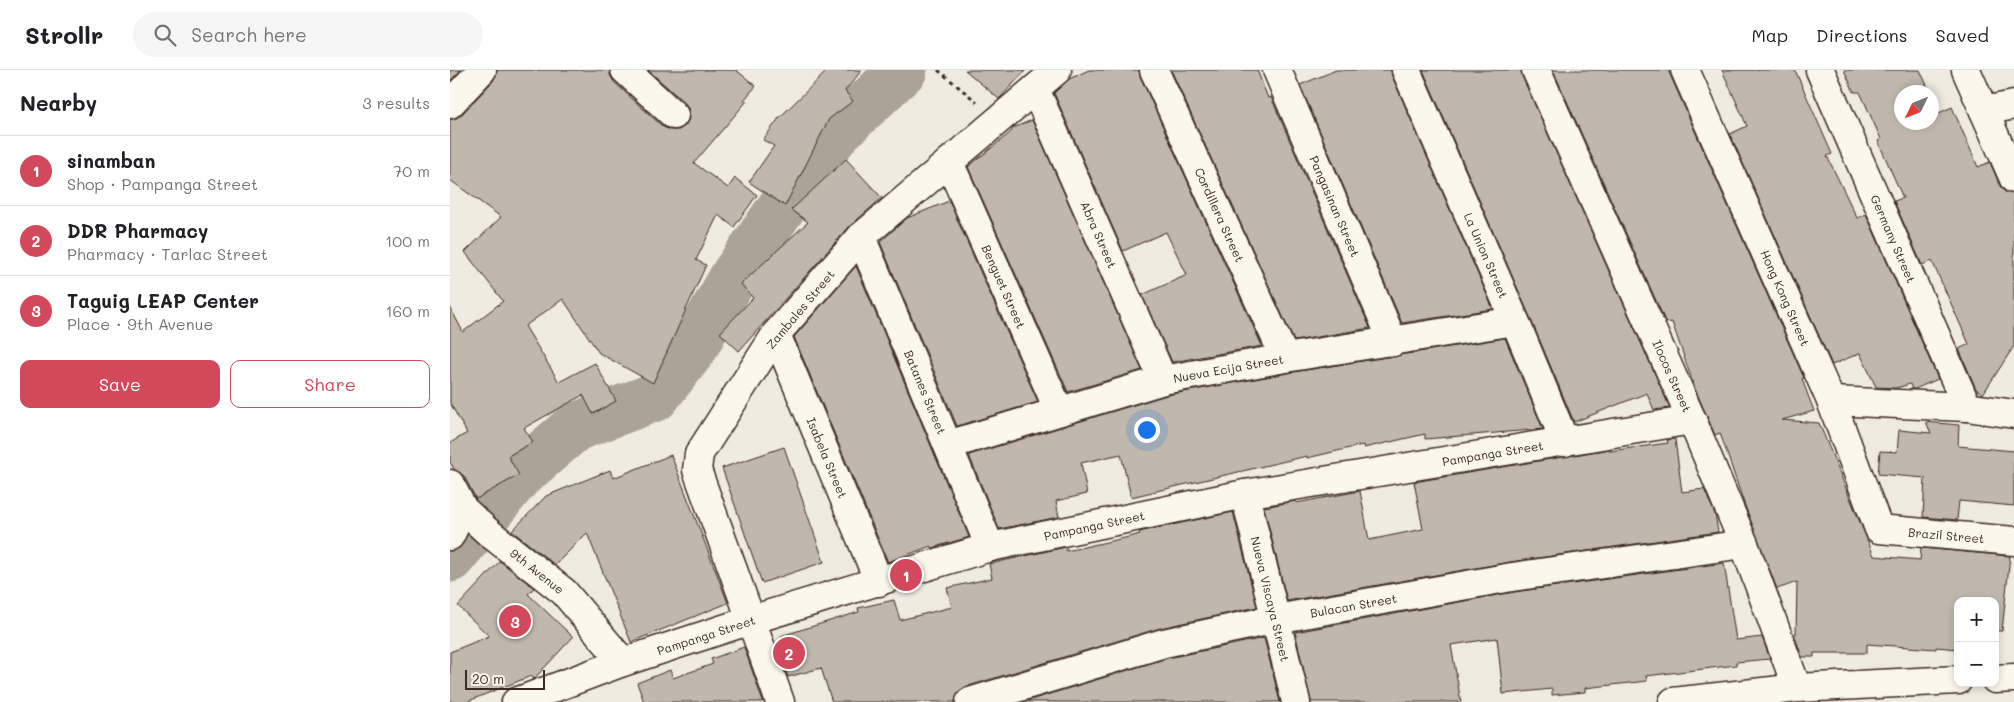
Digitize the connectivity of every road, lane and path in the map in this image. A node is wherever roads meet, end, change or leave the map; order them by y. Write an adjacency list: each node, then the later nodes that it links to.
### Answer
1 (482, 70): 13 (street)
2 (625, 70): 16 (street)
3 (938, 70): 17 (path)
4 (1057, 70): 12 (street, Zambales Street)
5 (1154, 70): 24 (street, Cordillera Street)
6 (1277, 70): 23 (street, Pangasinan Street)
7 (1406, 70): 21 (street, La Union Street)
8 (1536, 70): 30 (street, Ilocos Street)
9 (1685, 70): 26 (street, Hong Kong Street)
10 (1820, 70): 27 (street, Germany Street)
11 (1966, 70): 15 (street)
12 (1035, 89): 17 (street, Zambales Street); 25 (street, Abra Street)
13 (450, 104)
14 (2014, 105): 15 (street)
15 (1984, 111): 19 (street)
16 (674, 115)
17 (998, 120): 18 (street, Zambales Street)
18 (949, 162): 20 (street, Zambales Street); 28 (street, Benguet Street)
19 (2014, 179)
20 (861, 237): 22 (street, Zambales Street); 32 (street, Batanes Street)
21 (1515, 321): 23 (street, Nueva Ecija Street); 31 (street, La Union Street)
22 (776, 334): 41 (street, Isabela Street); 43 (street, Zambales Street)
23 (1393, 342): 24 (street, Nueva Ecija Street)
24 (1285, 358): 25 (street, Nueva Ecija Street)
25 (1163, 380): 28 (street, Nueva Ecija Street)
26 (1831, 401): 27 (street); 36 (street, Hong Kong Street)
27 (1967, 407): 29 (street)
28 (1059, 411): 32 (street, Nueva Ecija Street)
29 (2014, 414)
30 (1692, 420): 31 (street, Pampanga Street); 39 (street, Ilocos Street)
31 (1565, 442): 34 (street, Pampanga Street)
32 (948, 446): 40 (street, Batanes Street)
33 (450, 484): 35 (street, 9th Avenue)
34 (1245, 494): 40 (street, Pampanga Street); 42 (street, Nueva Viscaya Street)
35 (474, 519): 37 (street); 44 (street, 9th Avenue)
36 (1879, 529): 38 (street, Brazil Street)
37 (450, 536)
38 (2014, 541)
39 (1744, 544): 42 (street, Bulacan Street); 48 (street, Ilocos Street)
40 (990, 547): 41 (street, Pampanga Street)
41 (879, 582): 43 (street, Pampanga Street)
42 (1276, 619): 51 (street, Bulacan Street); 52 (street, Nueva Viscaya Street)
43 (751, 620): 44 (street, Pampanga Street); 50 (street, Zambales Street)
44 (623, 662): 49 (street, Pampanga Street)
45 (2014, 678): 46 (street)
46 (1999, 679)
47 (1954, 680): 48 (street)
48 (1797, 688): 53 (street)
49 (516, 702)
50 (780, 702)
51 (970, 702)
52 (1296, 702)
53 (1673, 702)

